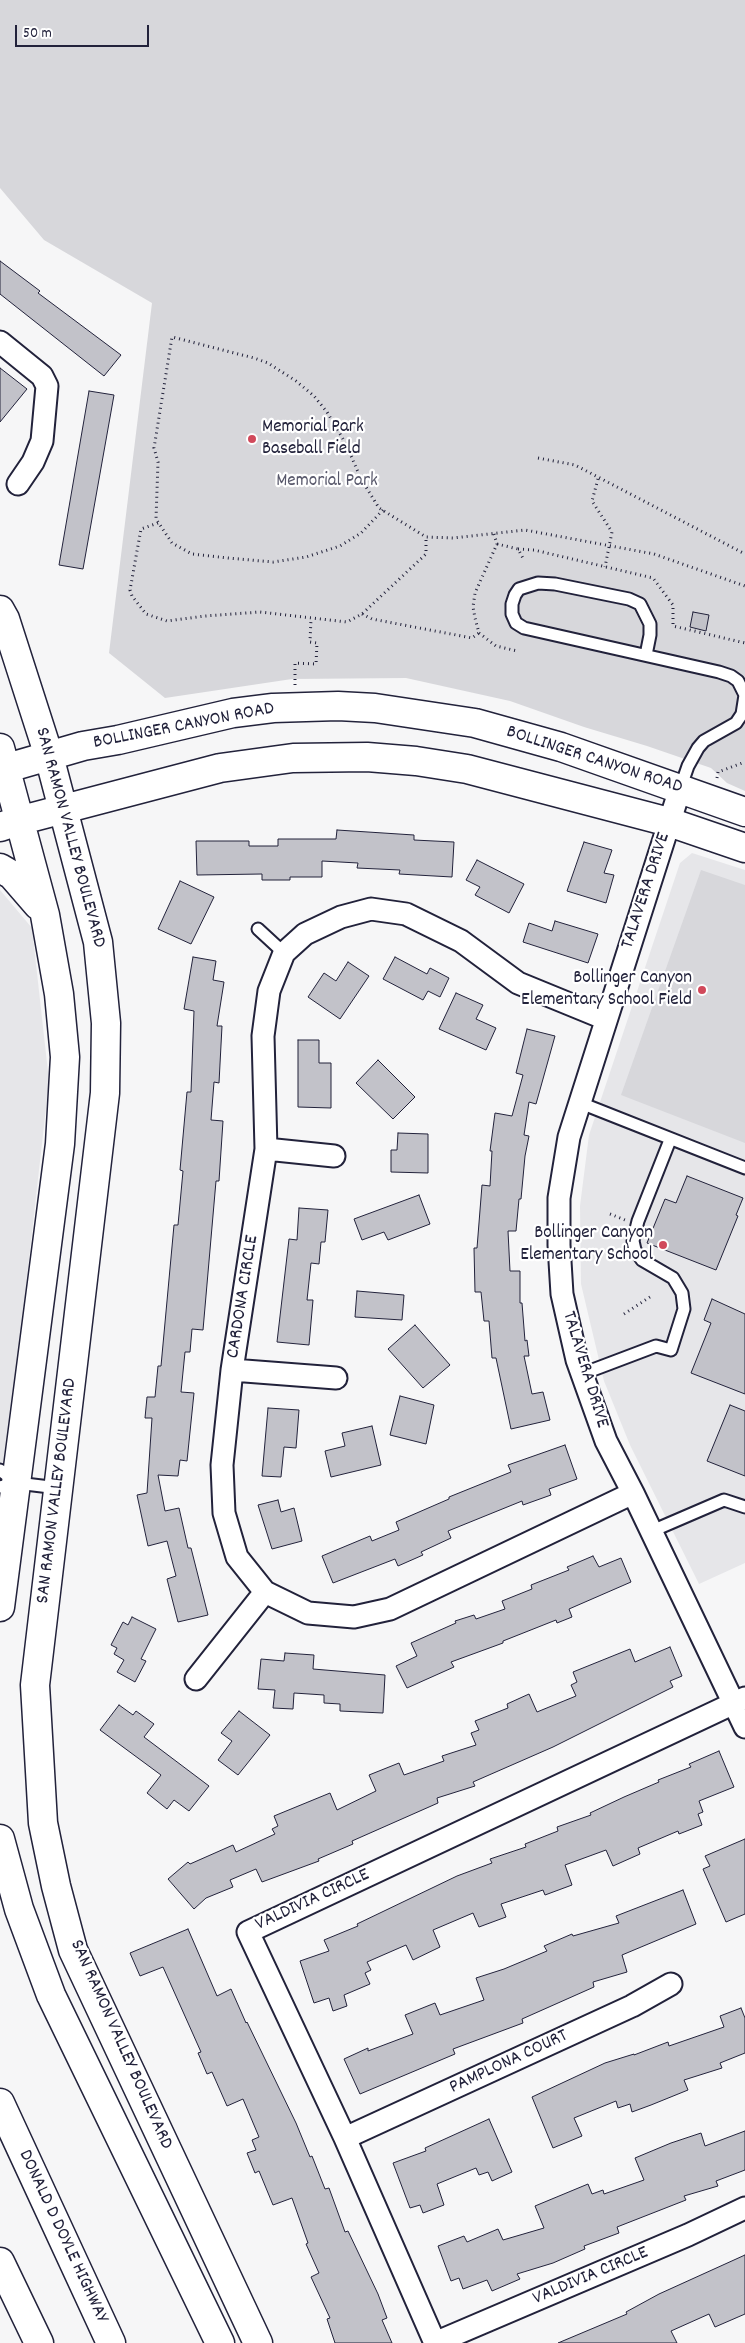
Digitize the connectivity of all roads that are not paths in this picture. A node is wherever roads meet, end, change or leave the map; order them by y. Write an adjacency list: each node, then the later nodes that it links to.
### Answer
1 (0, 342): 2 (street)
2 (18, 484)
3 (0, 610): 5 (main road, SAN RAMON VALLEY BOULEVARD)
4 (646, 655): 4 (lane); 7 (lane)
5 (49, 756): 6 (main road, BOLLINGER CANYON ROAD); 7 (main road, BOLLINGER CANYON ROAD); 8 (main road, SAN RAMON VALLEY BOULEVARD)
6 (2, 762): 11 (main road)
7 (680, 790): 9 (main road, BOLLINGER CANYON ROAD); 10 (street, TALAVERA DRIVE)
8 (63, 810): 10 (main road, BOLLINGER CANYON ROAD); 11 (main road, BOLLINGER CANYON ROAD); 27 (main road, SAN RAMON VALLEY BOULEVARD)
9 (745, 812)
10 (669, 822): 12 (main road, BOLLINGER CANYON ROAD); 17 (street, TALAVERA DRIVE)
11 (9, 824): 14 (main road)
12 (745, 848)
13 (0, 868): 14 (main road)
14 (45, 915): 26 (main road)
15 (258, 929): 16 (lane)
16 (284, 953): 17 (street, CARDONA CIRCLE); 20 (street, CARDONA CIRCLE)
17 (606, 1019): 18 (street, TALAVERA DRIVE)
18 (578, 1102): 19 (lane); 24 (street, TALAVERA DRIVE)
19 (670, 1140): 22 (lane); 24 (lane)
20 (266, 1149): 21 (street); 23 (street, CARDONA CIRCLE)
21 (334, 1156)
22 (745, 1168)
23 (232, 1370): 25 (street); 31 (street, CARDONA CIRCLE)
24 (582, 1374): 28 (street, TALAVERA DRIVE)
25 (336, 1378)
26 (6, 1480): 27 (lane); 32 (main road)
27 (58, 1488): 45 (main road, SAN RAMON VALLEY BOULEVARD)
28 (634, 1492): 30 (street, TALAVERA DRIVE); 31 (street, CARDONA CIRCLE)
29 (745, 1507): 30 (lane)
30 (652, 1531): 34 (street, TALAVERA DRIVE)
31 (265, 1592): 33 (street)
32 (0, 1607)
33 (196, 1679)
34 (739, 1701): 35 (street, TALAVERA DRIVE); 39 (street, VALDIVIA CIRCLE)
35 (745, 1727)
36 (0, 1839): 44 (main road, SAN RAMON VALLEY BOULEVARD)
37 (671, 1984): 39 (street, PAMPLONA COURT)
38 (0, 2103): 43 (main road, DONALD D DOYLE HIGHWAY)
39 (345, 2138): 46 (street, VALDIVIA CIRCLE)
40 (745, 2208): 46 (street, VALDIVIA CIRCLE)
41 (0, 2262): 42 (main road)
42 (39, 2343)
43 (111, 2343)
44 (220, 2343)
45 (258, 2343)
46 (435, 2343)

